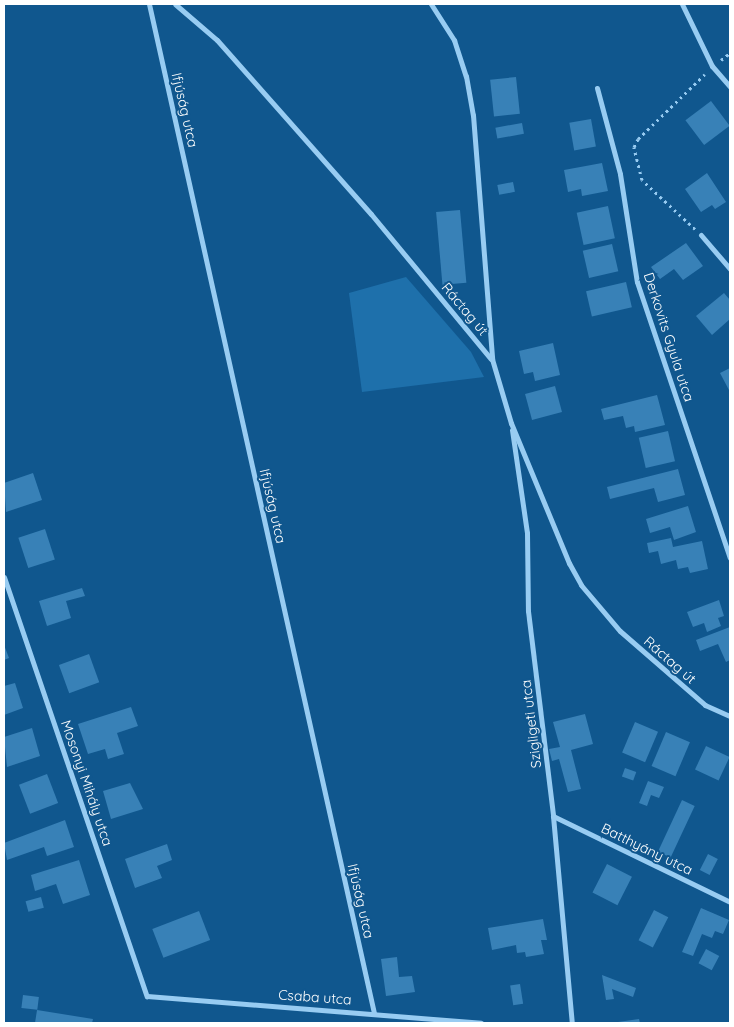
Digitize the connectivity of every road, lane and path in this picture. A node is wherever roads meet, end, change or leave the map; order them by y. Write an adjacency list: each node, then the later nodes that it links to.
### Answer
1 (149, 4): 19 (street, Ifjúság utca)
2 (175, 4): 11 (street, Ráctag út)
3 (431, 4): 11 (street, Ráctag út)
4 (682, 4): 6 (street)
5 (730, 52): 6 (path)
6 (712, 66): 7 (street); 9 (path)
7 (730, 87)
8 (597, 88): 13 (street, Derkovits Gyula utca)
9 (701, 235): 10 (street)
10 (730, 269)
11 (492, 359): 12 (street)
12 (511, 423): 15 (street, Ráctag út); 16 (street, Szigligeti utca)
13 (730, 558)
14 (4, 577): 18 (street, Mosonyi Mihály utca)
15 (730, 716)
16 (553, 816): 17 (street, Batthyány utca); 21 (street, Szigligeti utca)
17 (730, 902)
18 (147, 996): 19 (street, Csaba utca)
19 (374, 1013): 20 (street, Csaba utca)
20 (481, 1023)
21 (572, 1023)

